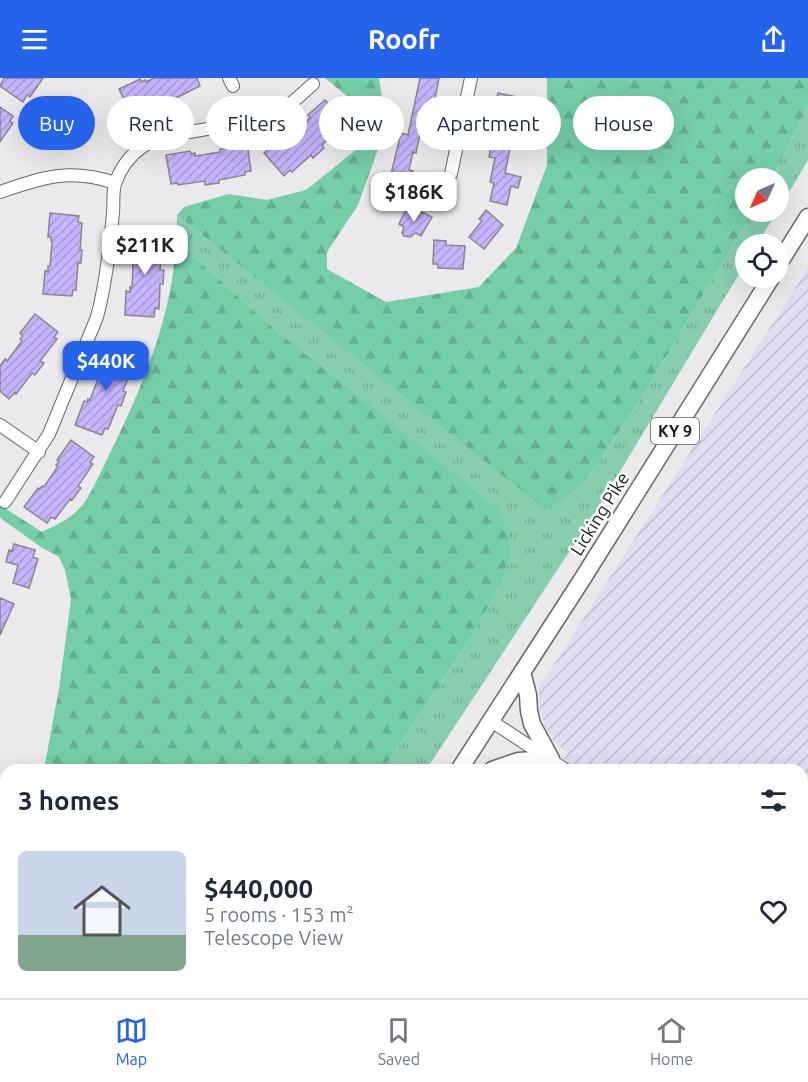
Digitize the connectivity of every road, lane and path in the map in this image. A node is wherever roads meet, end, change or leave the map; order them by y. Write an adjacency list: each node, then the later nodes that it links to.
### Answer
1 (471, 78): 3 (street)
2 (313, 84): 4 (street)
3 (451, 174)
4 (115, 183): 5 (street); 10 (street)
5 (0, 192)
6 (808, 217): 7 (main road)
7 (789, 247)
8 (765, 288): 12 (main road, Licking Pike / KY 9)
9 (0, 425): 10 (street)
10 (39, 452): 11 (street)
11 (5, 502)
12 (522, 672): 13 (main road, Licking Pike / KY 9); 14 (main road)
13 (491, 721): 14 (street); 15 (main road, Licking Pike / KY 9)
14 (551, 759): 16 (main road); 17 (street)
15 (463, 764)
16 (509, 764)
17 (558, 764)

